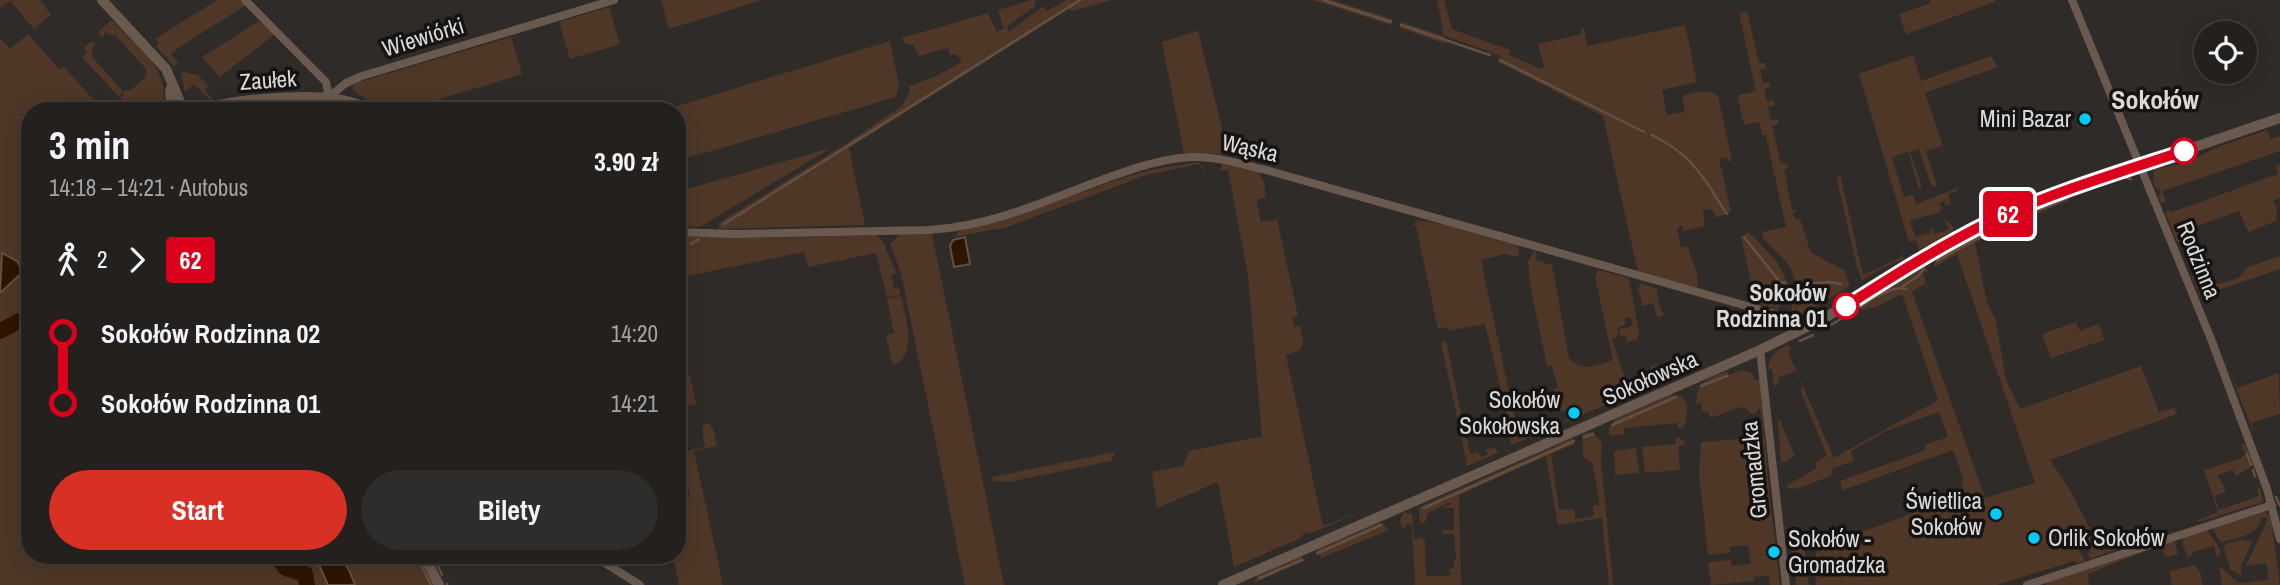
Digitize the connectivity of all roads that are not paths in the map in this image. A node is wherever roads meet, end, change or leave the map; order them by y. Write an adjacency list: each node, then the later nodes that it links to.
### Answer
1 (102, 0): 5 (street)
2 (244, 0): 6 (street)
3 (614, 0): 6 (street, Wiewiórki)
4 (2072, 0): 12 (street, Rodzinna)
5 (172, 85): 7 (street); 8 (street)
6 (329, 97): 9 (street, Zaułek); 10 (street)
7 (172, 102)
8 (180, 102)
9 (233, 102)
10 (351, 102)
11 (2280, 118): 12 (street, Sokołowska)
12 (2140, 166): 14 (street, Sokołowska); 16 (street, Rodzinna)
13 (686, 232): 14 (street, Wąska)
14 (1797, 333): 15 (street, Sokołowska)
15 (1760, 351): 22 (street, Sokołowska); 23 (street, Gromadzka)
16 (2272, 505): 17 (street, Rodzinna); 24 (street)
17 (2280, 539)
18 (428, 564): 20 (street)
19 (606, 564): 21 (street)
20 (439, 585)
21 (640, 585)
22 (1223, 585)
23 (1786, 585)
24 (2027, 585)

